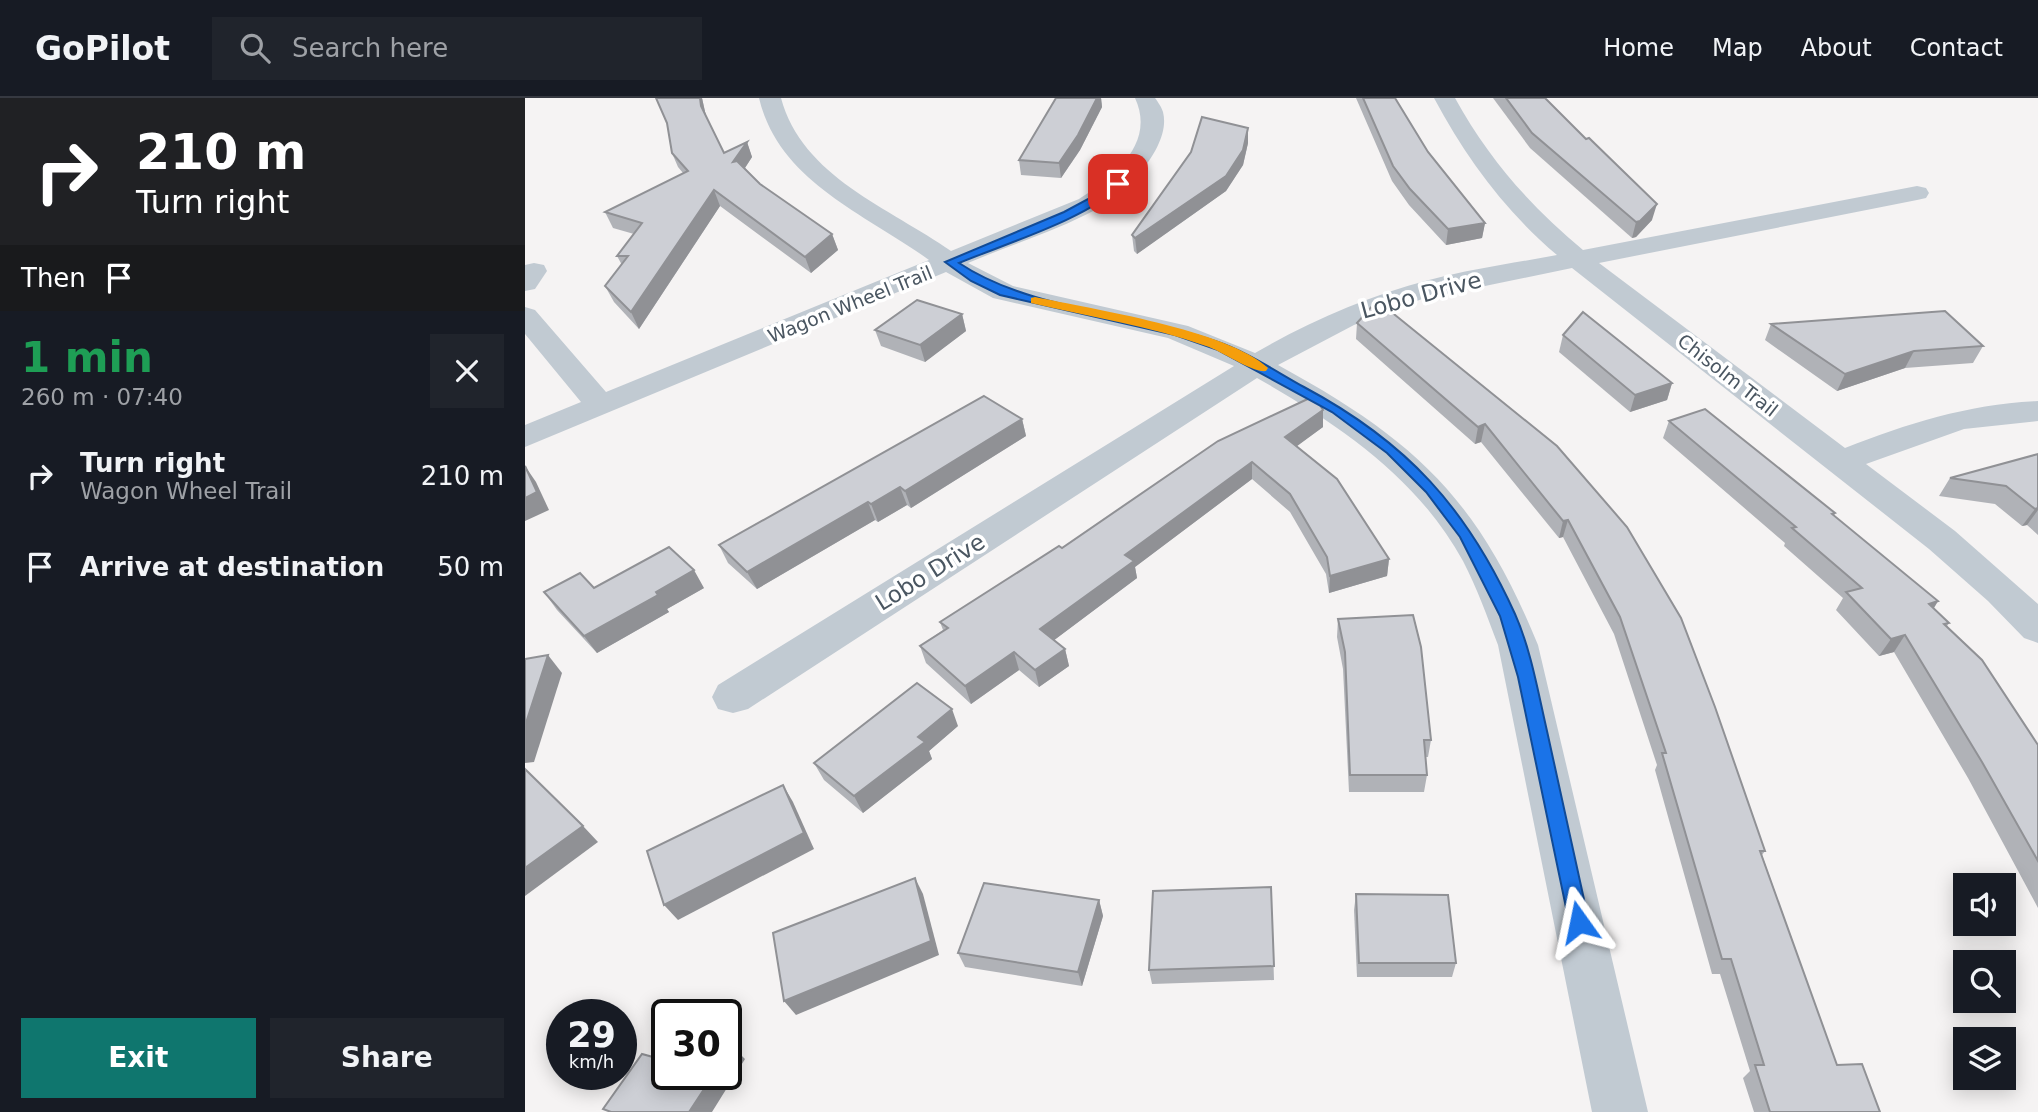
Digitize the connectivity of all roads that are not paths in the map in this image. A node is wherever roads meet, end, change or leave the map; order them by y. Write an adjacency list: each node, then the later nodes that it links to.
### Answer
1 (770, 98): 6 (street)
2 (1145, 98): 6 (street, Wagon Wheel Trail)
3 (1445, 98): 5 (street, Chisolm Trail)
4 (1917, 193): 5 (street, Lobo Drive)
5 (1580, 260): 8 (street, Lobo Drive); 12 (street, Chisolm Trail)
6 (951, 262): 8 (street); 9 (street, Wagon Wheel Trail)
7 (525, 316): 9 (street)
8 (1256, 365): 14 (street, Lobo Drive); 15 (street)
9 (601, 406): 11 (street, Wagon Wheel Trail)
10 (2038, 411): 12 (street)
11 (525, 437)
12 (1842, 462): 13 (street, Chisolm Trail)
13 (2038, 628)
14 (733, 697)
15 (1621, 1112)

